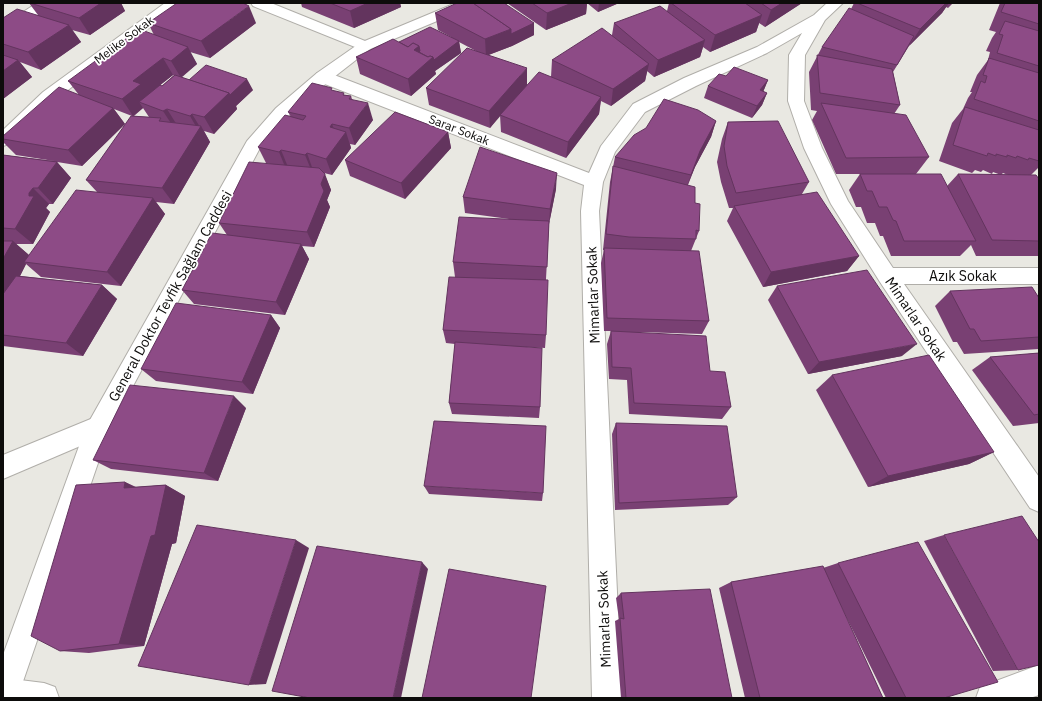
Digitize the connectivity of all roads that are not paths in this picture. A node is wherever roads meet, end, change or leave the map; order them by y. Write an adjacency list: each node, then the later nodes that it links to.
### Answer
1 (47, 3): 7 (street)
2 (174, 3): 10 (street, Melike Sokak)
3 (258, 3): 8 (street)
4 (468, 3): 8 (street, General Doktor Tevfik Sağlam Caddesi)
5 (836, 3): 6 (street, Mimarlar Sokak)
6 (819, 18): 11 (street, Mimarlar Sokak); 12 (street, Mimarlar Sokak)
7 (3, 32)
8 (365, 46): 9 (street, General Doktor Tevfik Sağlam Caddesi)
9 (323, 77): 11 (street, Sarar Sokak); 14 (street, General Doktor Tevfik Sağlam Caddesi)
10 (3, 140)
11 (594, 182): 20 (street, Mimarlar Sokak)
12 (887, 276): 13 (street, Azık Sokak); 16 (street, Mimarlar Sokak)
13 (1039, 276)
14 (98, 427): 15 (street); 18 (street, General Doktor Tevfik Sağlam Caddesi)
15 (3, 466)
16 (1039, 499)
17 (1039, 680): 21 (street)
18 (3, 694): 19 (street)
19 (44, 698)
20 (607, 698)
21 (991, 698)

